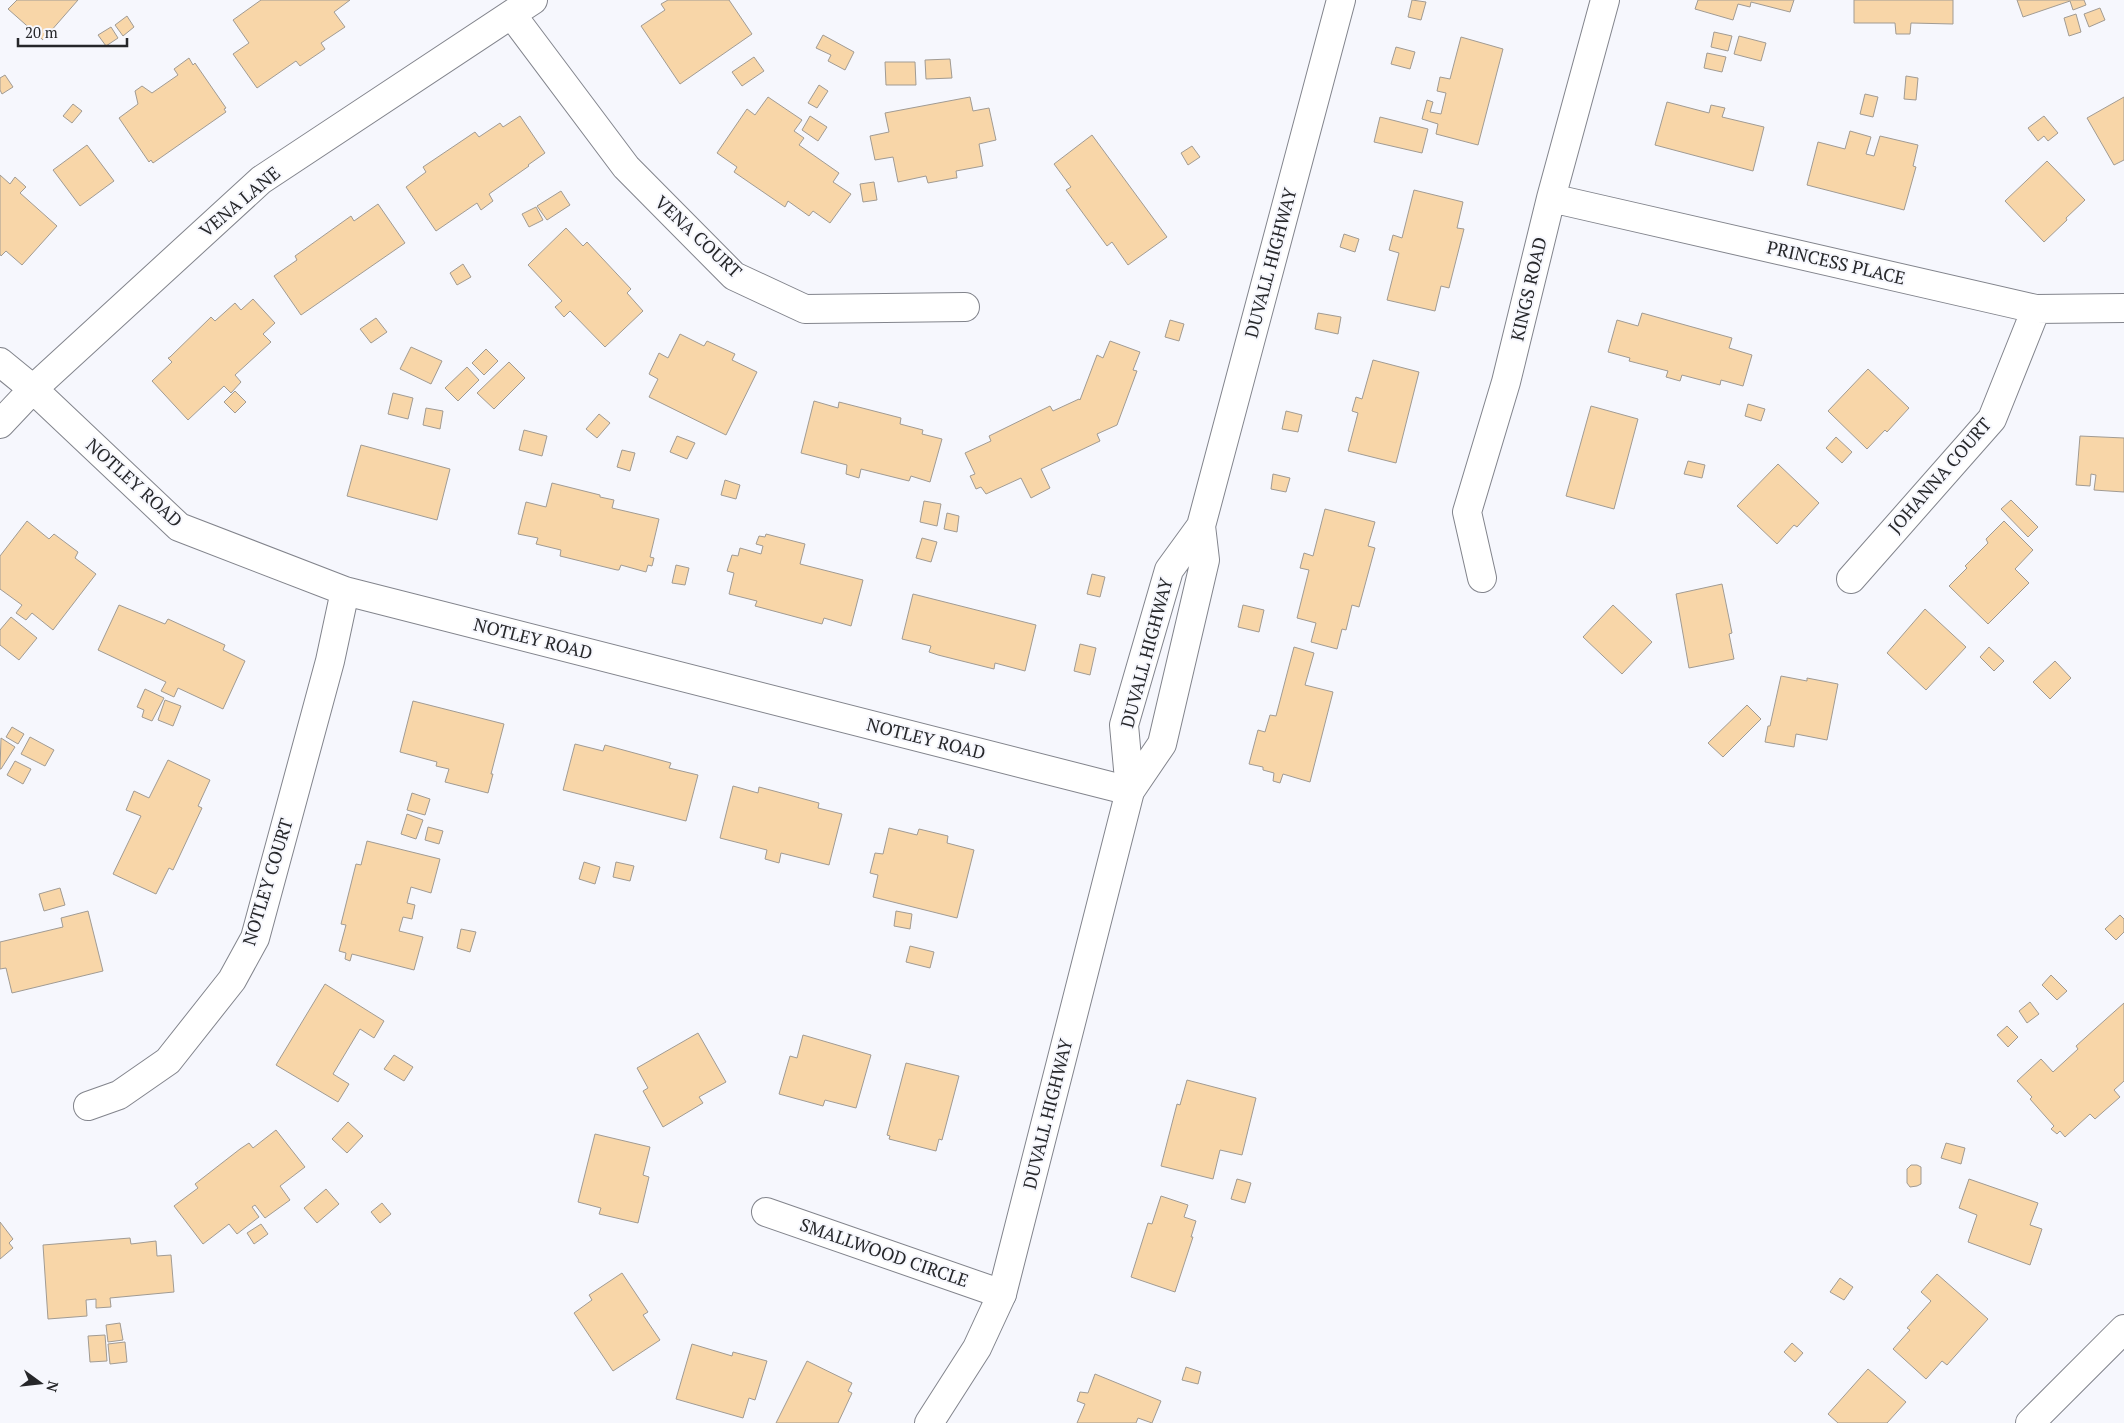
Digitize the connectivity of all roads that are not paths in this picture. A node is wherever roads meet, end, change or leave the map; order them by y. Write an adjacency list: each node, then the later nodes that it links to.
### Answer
1 (1341, 0): 11 (street, DUVALL HIGHWAY)
2 (1605, 0): 4 (street, KINGS ROAD)
3 (522, 8): 5 (street, VENA COURT); 9 (street, VENA LANE)
4 (1551, 198): 7 (street, PRINCESS PLACE); 12 (street, KINGS ROAD)
5 (965, 307)
6 (2124, 308): 7 (street, PRINCESS PLACE)
7 (2036, 309): 13 (street, JOHANNA COURT)
8 (0, 362): 9 (street, NOTLEY ROAD)
9 (33, 389): 10 (street, VENA LANE); 14 (street, NOTLEY ROAD)
10 (0, 424)
11 (1201, 526): 15 (street, DUVALL HIGHWAY); 15 (street, DUVALL HIGHWAY)
12 (1482, 578)
13 (1851, 578)
14 (345, 591): 15 (street, NOTLEY ROAD); 16 (street, NOTLEY COURT)
15 (1130, 791): 18 (street, DUVALL HIGHWAY)
16 (88, 1106)
17 (766, 1212): 18 (street, SMALLWOOD CIRCLE)
18 (1002, 1294): 20 (street, DUVALL HIGHWAY)
19 (2124, 1329): 21 (street)
20 (929, 1423)
21 (2030, 1423)

